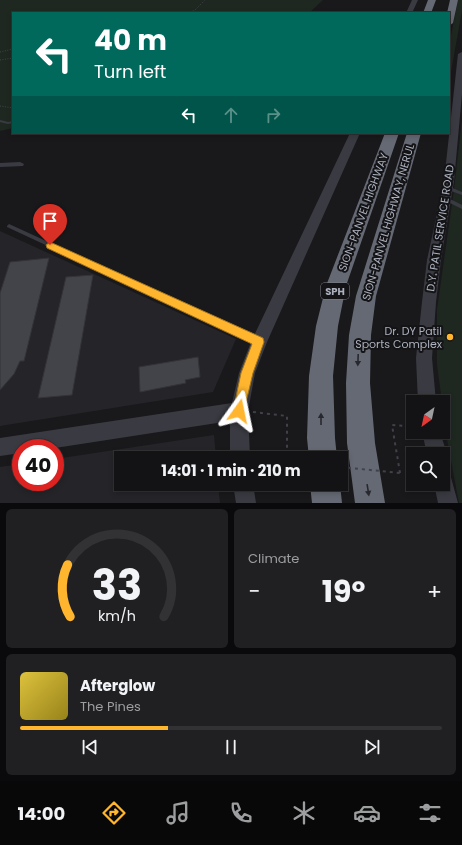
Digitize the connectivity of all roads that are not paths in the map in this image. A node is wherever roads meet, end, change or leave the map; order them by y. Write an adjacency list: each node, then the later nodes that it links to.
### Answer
1 (413, 0): 6 (street)
2 (432, 0): 7 (highway)
3 (439, 0): 8 (highway)
4 (446, 0): 9 (highway)
5 (454, 0): 10 (highway)
6 (409, 12)
7 (427, 12)
8 (436, 12)
9 (443, 12)
10 (450, 18)
11 (462, 54): 12 (street, D.Y. PATIL SERVICE ROAD)
12 (461, 83): 20 (street, D.Y. PATIL SERVICE ROAD)
13 (0, 121): 14 (lane)
14 (12, 122)
15 (354, 134): 24 (street)
16 (392, 134): 29 (highway, SION-PANVEL HIGHWAY / SPH, one-way to 16)
17 (414, 134): 35 (highway, SION-PANVEL HIGHWAY, NERUL / SPH, one-way to 35)
18 (20, 164): 19 (street)
19 (0, 165)
20 (447, 194): 21 (lane); 22 (lane); 25 (street, D.Y. PATIL SERVICE ROAD)
21 (462, 194)
22 (462, 207)
23 (9, 226): 24 (lane)
24 (259, 342): 26 (street)
25 (427, 395)
26 (239, 411): 27 (street); 28 (street)
27 (0, 447)
28 (240, 451)
29 (322, 451)
30 (245, 491): 33 (street)
31 (326, 491): 34 (highway)
32 (445, 491): 36 (street)
33 (246, 503)
34 (327, 503)
35 (370, 503)
36 (448, 503)

